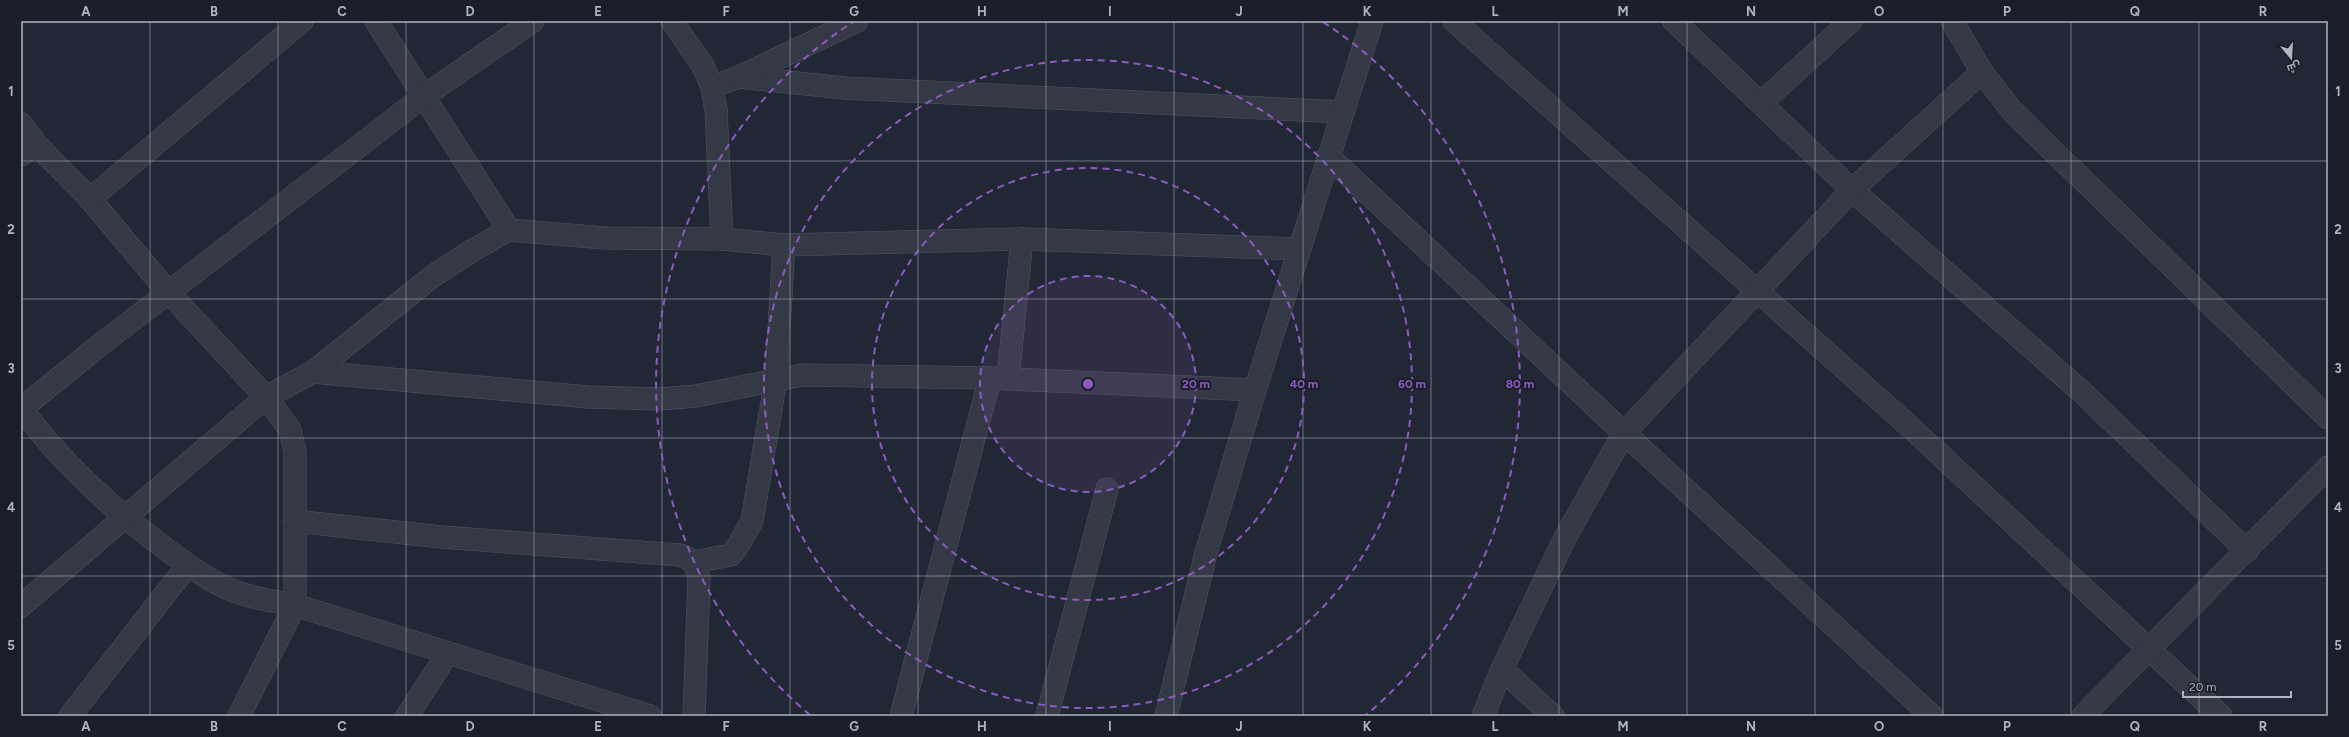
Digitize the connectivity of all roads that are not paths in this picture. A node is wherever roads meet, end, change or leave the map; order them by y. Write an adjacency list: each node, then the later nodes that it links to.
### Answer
1 (302, 21): 21 (street)
2 (376, 21): 14 (street)
3 (533, 21): 14 (street)
4 (672, 21): 13 (street)
5 (857, 21): 12 (street)
6 (1372, 21): 16 (street)
7 (1454, 21): 27 (street)
8 (1674, 21): 15 (street)
9 (1851, 21): 15 (street)
10 (1952, 21): 11 (street)
11 (1982, 72): 20 (street); 35 (street)
12 (739, 77): 13 (street); 16 (street)
13 (712, 87): 23 (street)
14 (424, 96): 22 (street); 28 (street)
15 (1761, 103): 20 (street)
16 (1343, 112): 19 (street)
17 (21, 124): 18 (street)
18 (29, 150): 21 (street)
19 (1328, 156): 26 (street); 36 (street)
20 (1852, 190): 27 (street); 41 (street)
21 (90, 199): 28 (street)
22 (508, 230): 23 (street); 29 (street)
23 (722, 239): 25 (street)
24 (1022, 239): 25 (street); 26 (street); 30 (street)
25 (784, 245): 31 (street)
26 (1300, 249): 32 (street)
27 (1757, 291): 36 (street); 46 (street)
28 (169, 293): 33 (street); 34 (street)
29 (313, 372): 31 (street); 33 (street)
30 (999, 378): 31 (street); 32 (street); 54 (street)
31 (776, 379): 42 (street)
32 (1255, 390): 56 (street)
33 (266, 397): 39 (street); 40 (street)
34 (21, 409): 39 (street)
35 (2328, 418)
36 (1624, 433): 48 (street); 59 (street)
37 (2328, 468): 41 (street)
38 (1107, 489): 55 (street)
39 (124, 518): 43 (street); 45 (street)
40 (294, 520): 42 (street); 44 (street)
41 (2247, 551): 46 (street)
42 (693, 562): 53 (street)
43 (188, 565): 44 (street); 50 (street)
44 (295, 605): 47 (street); 51 (street)
45 (21, 606)
46 (2150, 649): 60 (street); 61 (street)
47 (448, 653): 49 (street); 52 (street)
48 (1502, 668): 57 (street); 58 (street)
49 (640, 715)
50 (70, 716)
51 (239, 716)
52 (406, 716)
53 (694, 716)
54 (901, 716)
55 (1047, 716)
56 (1166, 716)
57 (1483, 716)
58 (1553, 716)
59 (1932, 716)
60 (2083, 716)
61 (2221, 716)

